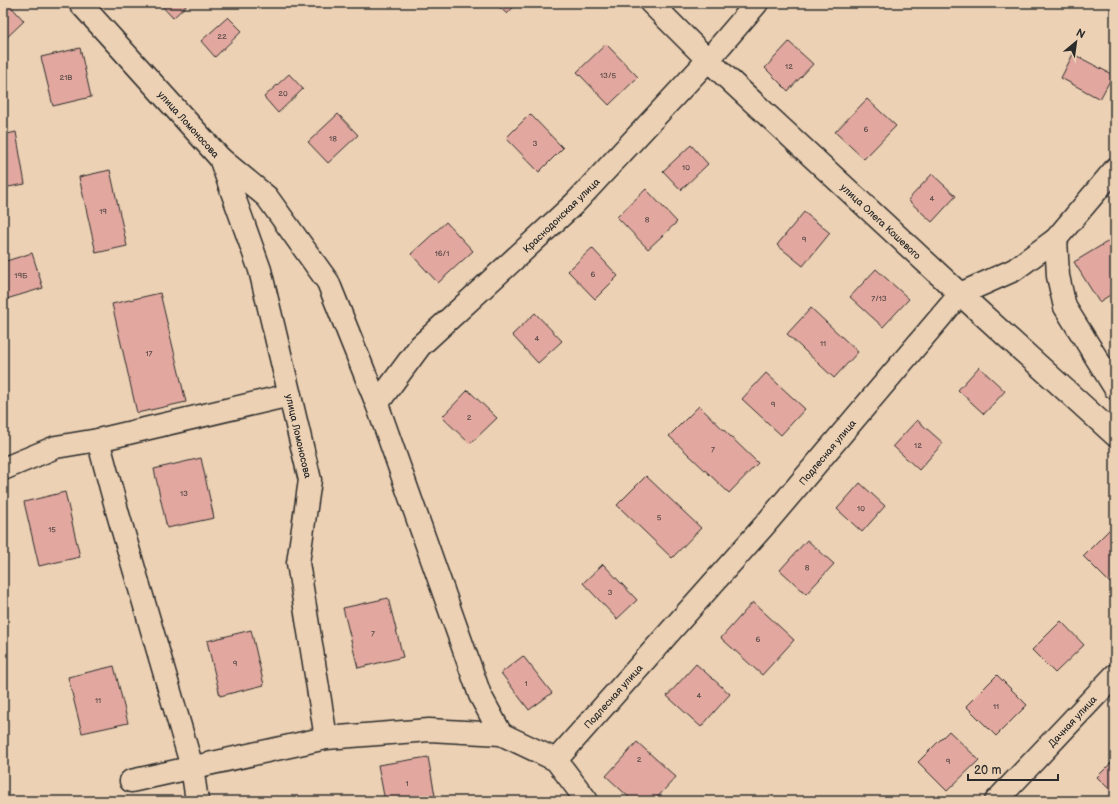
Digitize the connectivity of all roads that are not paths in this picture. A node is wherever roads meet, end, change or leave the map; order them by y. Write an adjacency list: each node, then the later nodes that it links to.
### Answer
1 (80, 3): 5 (street, улица Ломоносова)
2 (651, 3): 4 (street, улица Олега Кошевого)
3 (757, 3): 4 (street, Краснодонская улица)
4 (708, 60): 8 (street, улица Олега Кошевого); 11 (street, Краснодонская улица)
5 (220, 158): 10 (street, улица Ломоносова); 11 (street)
6 (1115, 169): 7 (street, Подлесная улица)
7 (1056, 239): 8 (street, Подлесная улица); 9 (street)
8 (960, 294): 12 (street, улица Олега Кошевого); 18 (street, Подлесная улица)
9 (1115, 388)
10 (290, 395): 13 (street); 17 (street, улица Ломоносова)
11 (377, 404): 16 (street)
12 (1115, 435)
13 (98, 440): 14 (street); 19 (street)
14 (3, 469)
15 (1115, 675): 23 (street, Дачная улица)
16 (501, 734): 17 (street); 18 (street)
17 (326, 738): 19 (street)
18 (556, 760): 22 (street)
19 (192, 767): 20 (street); 21 (street)
20 (131, 781)
21 (197, 801)
22 (587, 801)
23 (996, 801)

